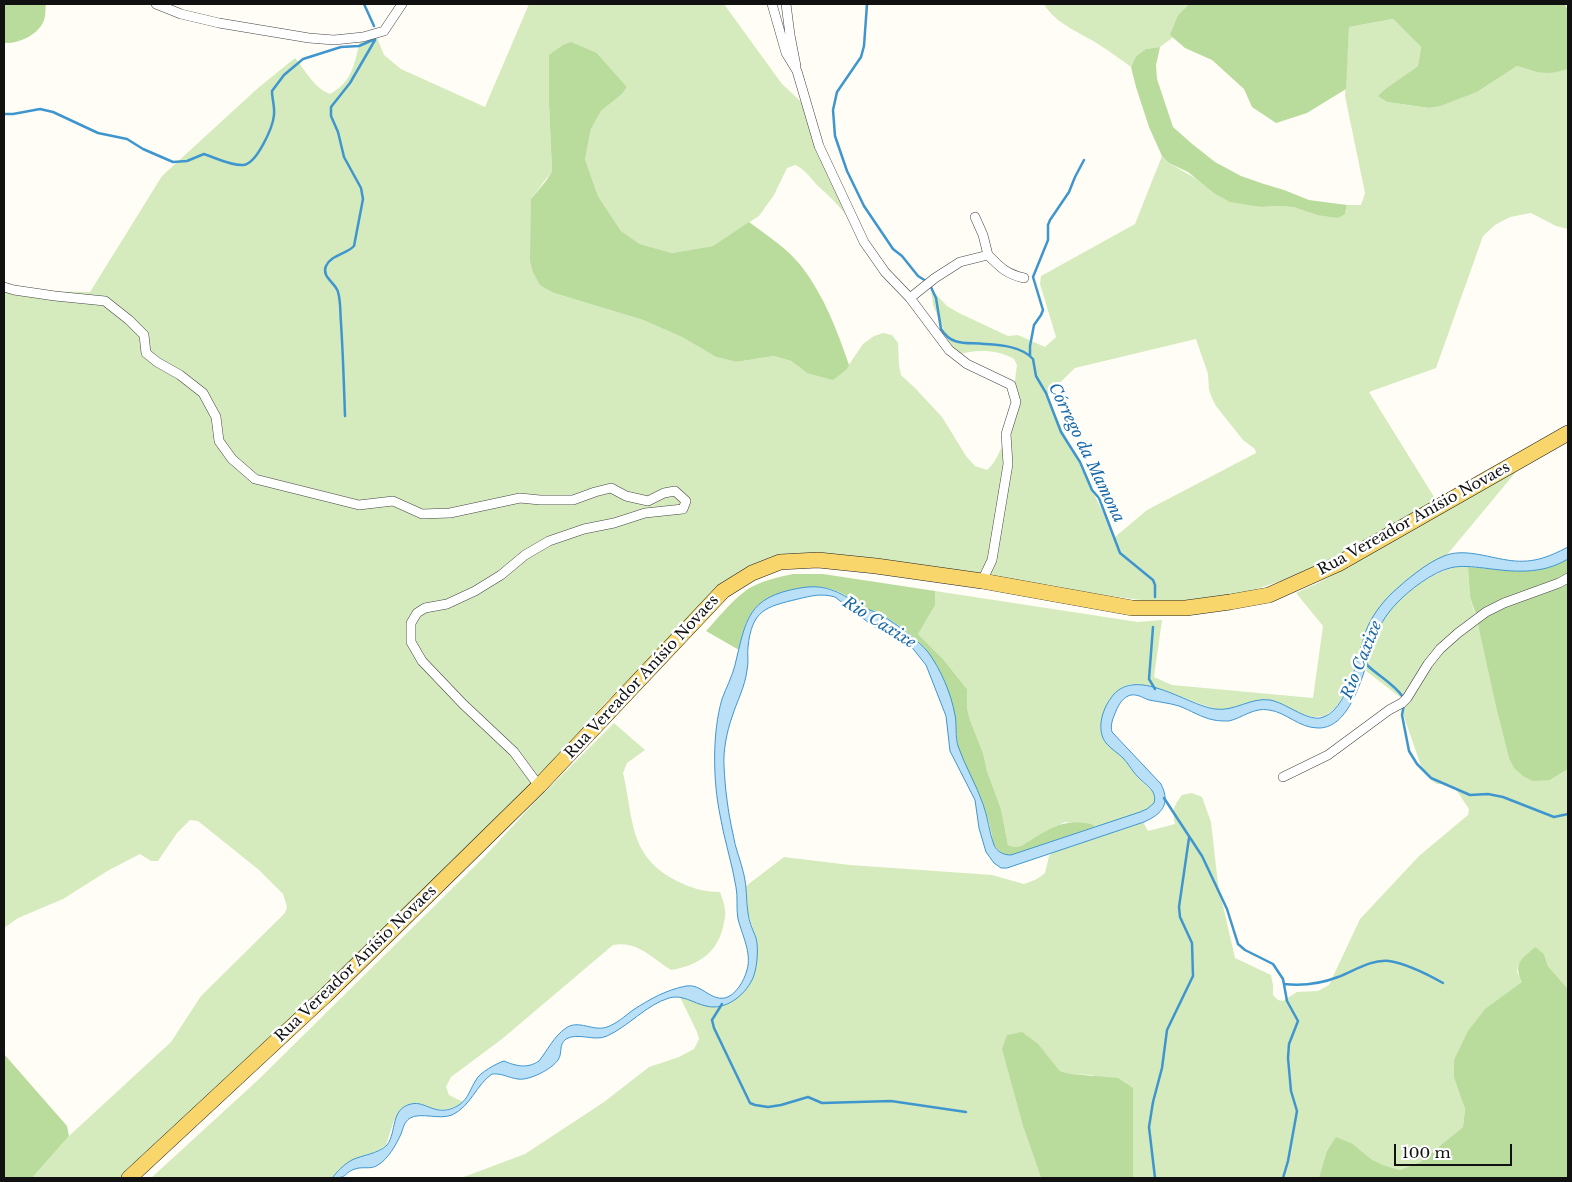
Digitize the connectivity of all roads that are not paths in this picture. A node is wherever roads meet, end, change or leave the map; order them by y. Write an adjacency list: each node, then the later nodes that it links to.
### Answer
1 (156, 4): 2 (street)
2 (402, 4)
3 (772, 4): 5 (street)
4 (786, 4): 5 (street)
5 (797, 71): 10 (street)
6 (975, 217): 7 (street)
7 (988, 255): 8 (street); 10 (street)
8 (1024, 278)
9 (4, 287): 15 (street)
10 (910, 298): 13 (street)
11 (1568, 433): 13 (main road, Rua Vereador Anísio Novaes)
12 (1568, 578): 14 (street)
13 (982, 581): 15 (main road, Rua Vereador Anísio Novaes)
14 (1283, 777)
15 (539, 786): 16 (main road, Rua Vereador Anísio Novaes)
16 (130, 1178)

